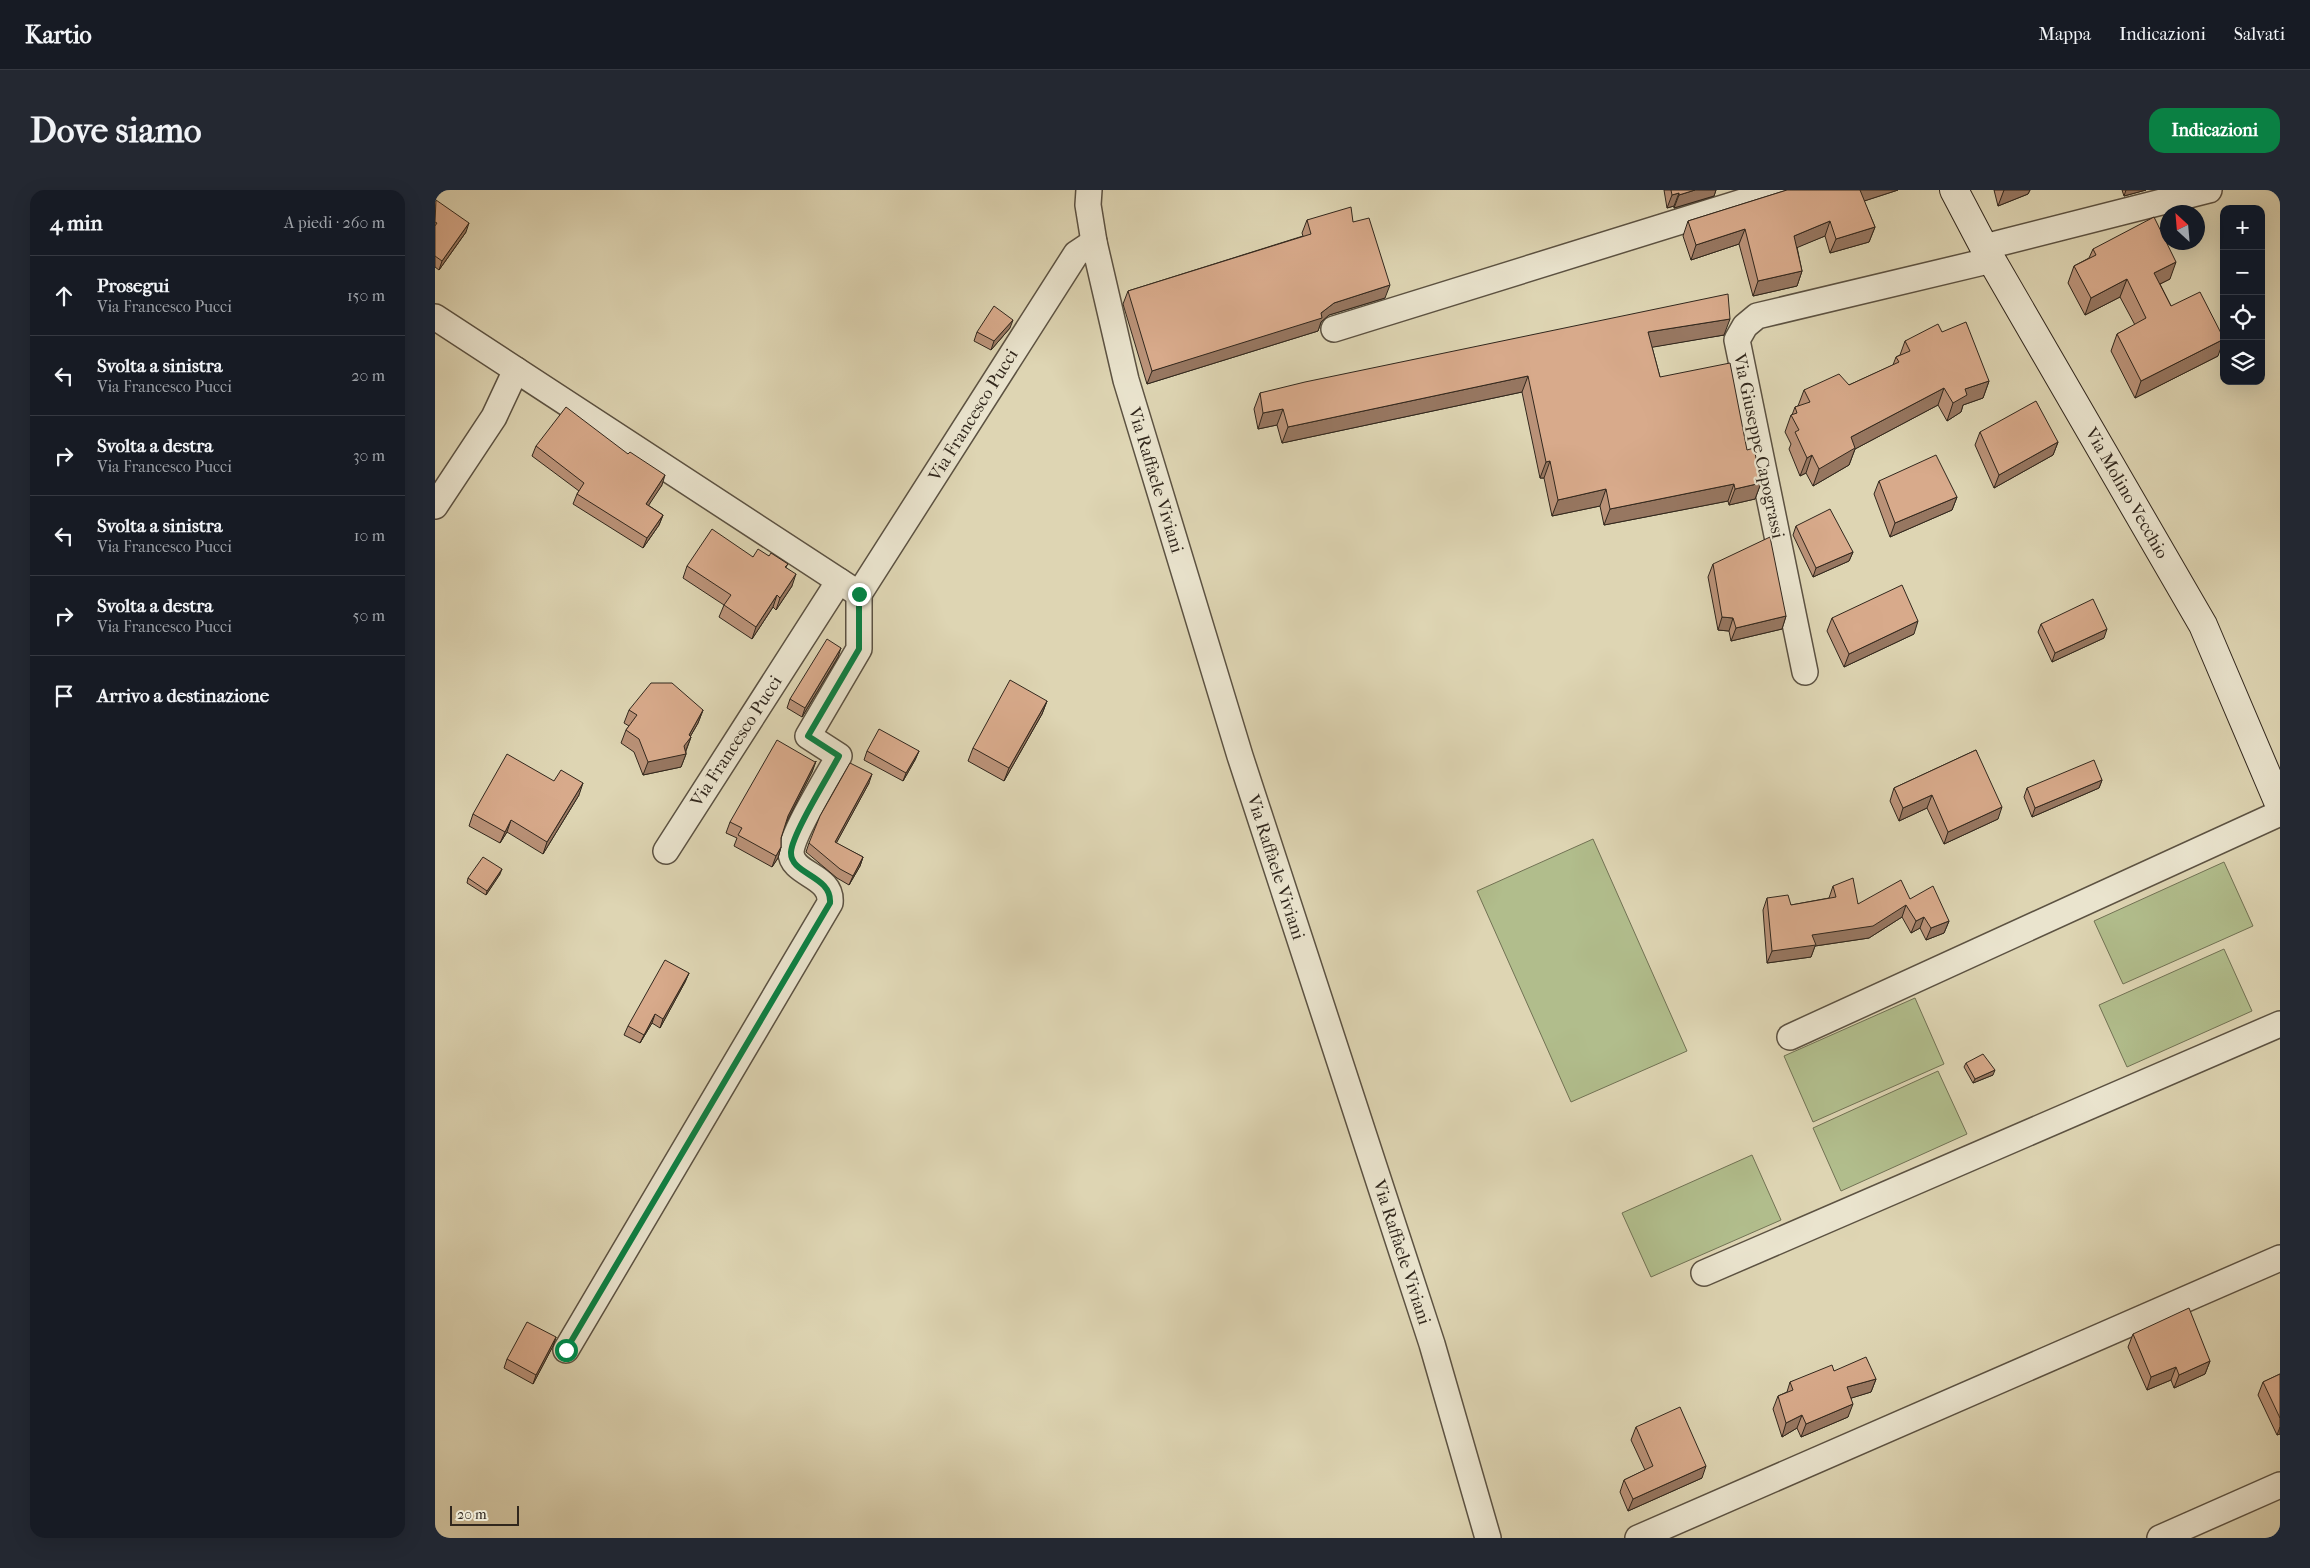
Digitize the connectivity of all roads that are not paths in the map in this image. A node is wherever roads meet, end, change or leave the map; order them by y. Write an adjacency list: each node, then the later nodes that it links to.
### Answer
1 (1089, 190): 5 (street, Via Raffaele Viviani)
2 (1781, 190): 8 (street)
3 (1954, 190): 6 (street, Via Molino Vecchio)
4 (2209, 190): 6 (street)
5 (1094, 242): 11 (street, Via Francesco Pucci); 22 (street, Via Raffaele Viviani)
6 (1988, 253): 12 (street, Via Giuseppe Capograssi); 13 (street, Via Molino Vecchio)
7 (435, 317): 9 (street)
8 (1334, 329)
9 (516, 370): 10 (street); 11 (street)
10 (435, 506)
11 (849, 588): 15 (street, Via Francesco Pucci); 20 (street)
12 (1805, 672)
13 (2280, 806)
14 (2280, 813): 17 (street)
15 (666, 851)
16 (2280, 1024): 19 (street)
17 (1790, 1037)
18 (2280, 1258): 23 (street)
19 (1704, 1273)
20 (566, 1350)
21 (2280, 1485): 24 (street)
22 (1488, 1538)
23 (1638, 1538)
24 (2160, 1538)

